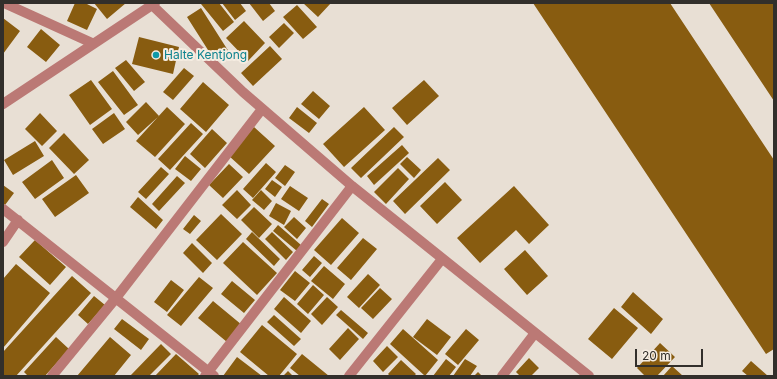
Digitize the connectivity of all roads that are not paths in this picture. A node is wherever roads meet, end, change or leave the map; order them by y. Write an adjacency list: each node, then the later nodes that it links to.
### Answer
1 (4, 3): 3 (street)
2 (154, 4): 3 (street); 5 (street)
3 (92, 44): 4 (street)
4 (3, 104)
5 (262, 109): 6 (street); 11 (street)
6 (352, 186): 10 (street); 13 (street)
7 (3, 209): 8 (street)
8 (18, 220): 9 (street); 11 (street)
9 (3, 242)
10 (442, 259): 12 (street); 15 (street)
11 (116, 298): 13 (street); 14 (street)
12 (535, 333): 16 (street); 17 (street)
13 (210, 375)
14 (52, 376)
15 (349, 376)
16 (502, 376)
17 (589, 376)

